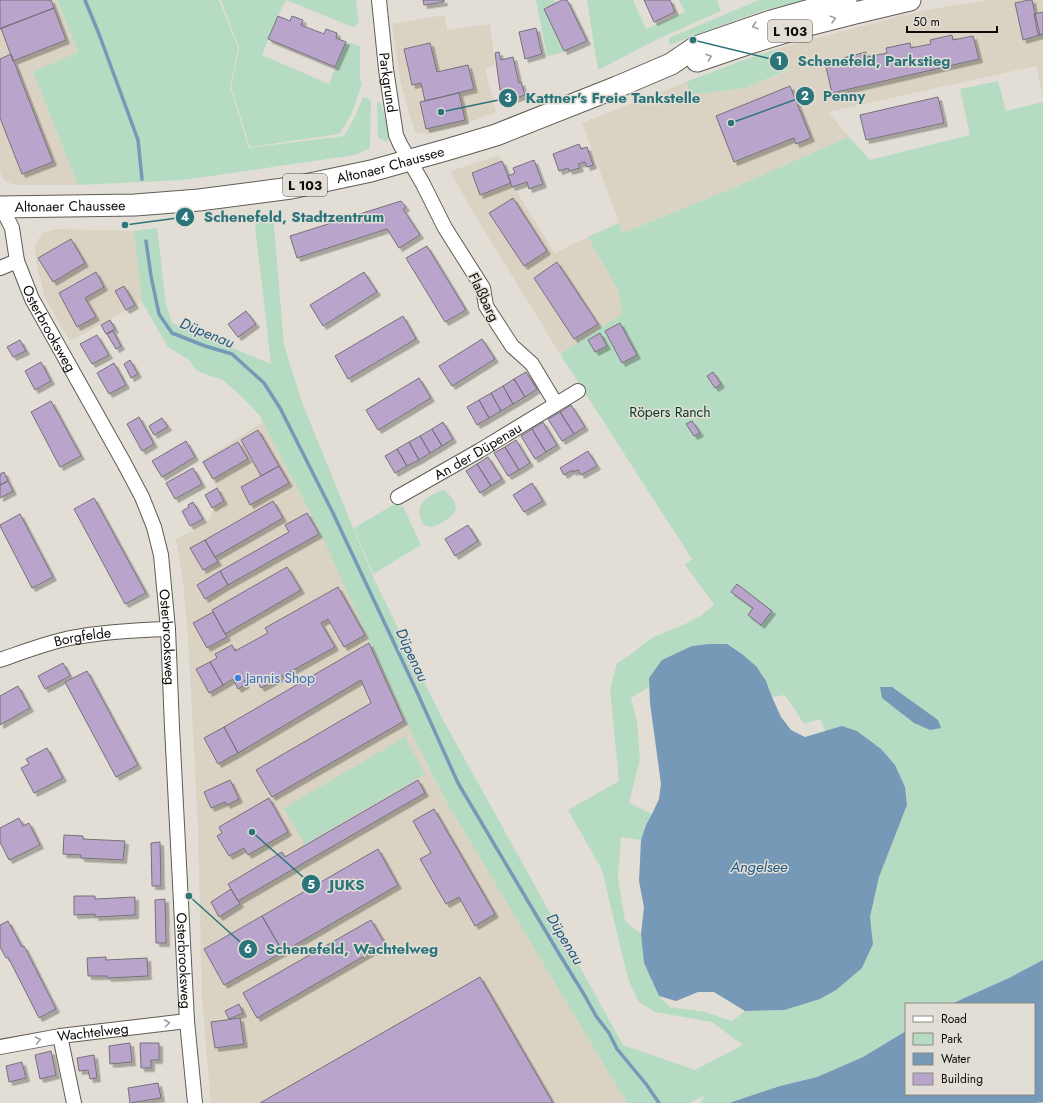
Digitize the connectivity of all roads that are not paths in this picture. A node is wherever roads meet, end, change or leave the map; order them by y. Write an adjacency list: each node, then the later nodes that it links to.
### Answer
1 (379, 0): 5 (street, Parkgrund)
2 (846, 0): 4 (main road, Altonaer Chaussee / L 103, one-way to 4)
3 (910, 0): 4 (main road, Altonaer Chaussee / L 103, one-way to 3)
4 (671, 64): 5 (main road, Altonaer Chaussee / L 103)
5 (409, 161): 6 (main road, Altonaer Chaussee / L 103); 10 (street, Flaßbarg)
6 (1, 206): 7 (street, Osterbrooksweg)
7 (17, 261): 8 (street); 12 (street, Osterbrooksweg)
8 (0, 268)
9 (578, 391): 10 (street)
10 (556, 404): 11 (street, An der Düpenau)
11 (398, 498)
12 (168, 629): 13 (street, Borgfelde); 14 (street, Osterbrooksweg)
13 (0, 660)
14 (187, 1020): 15 (street, Wachtelweg, one-way to 14); 18 (street, Osterbrooksweg)
15 (60, 1036): 16 (street, Wachtelweg, one-way to 15); 17 (street)
16 (0, 1047)
17 (74, 1103)
18 (195, 1103)

